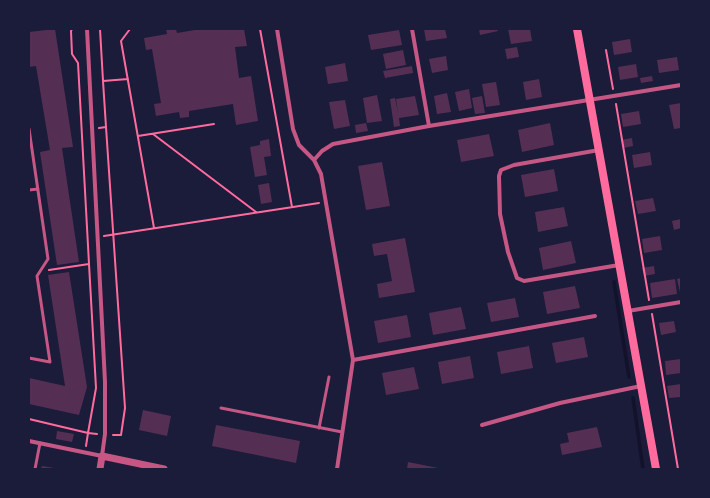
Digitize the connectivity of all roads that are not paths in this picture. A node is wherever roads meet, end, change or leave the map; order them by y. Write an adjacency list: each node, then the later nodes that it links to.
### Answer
1 (87, 29): 27 (street)
2 (277, 29): 10 (street)
3 (412, 29): 7 (street)
4 (577, 29): 6 (main road)
5 (681, 85): 6 (street)
6 (590, 100): 7 (street); 9 (main road)
7 (429, 126): 10 (street)
8 (29, 129): 11 (lane)
9 (599, 150): 13 (main road); 13 (street)
10 (314, 160): 18 (street)
11 (38, 189): 12 (lane); 17 (lane)
12 (29, 190)
13 (620, 265): 15 (main road)
14 (681, 302): 15 (street)
15 (628, 310): 20 (main road)
16 (595, 316): 18 (street)
17 (29, 358)
18 (353, 360): 24 (street)
19 (329, 377): 23 (lane)
20 (641, 386): 22 (street); 32 (main road)
21 (221, 408): 23 (lane)
22 (482, 425)
23 (319, 428): 24 (lane)
24 (342, 432): 31 (street)
25 (29, 441): 26 (street)
26 (40, 443): 27 (street); 28 (lane)
27 (102, 456): 29 (street); 30 (street)
28 (35, 469)
29 (100, 469)
30 (164, 469)
31 (337, 469)
32 (656, 469)

